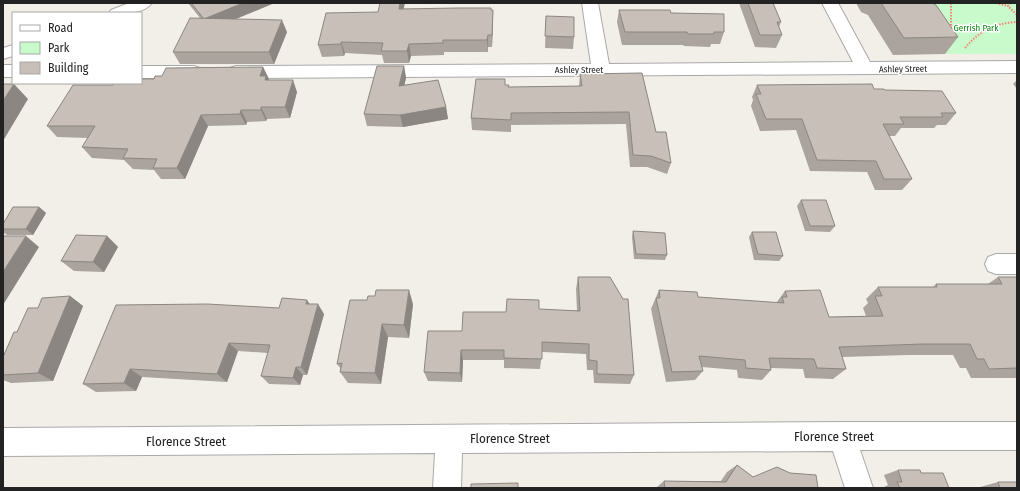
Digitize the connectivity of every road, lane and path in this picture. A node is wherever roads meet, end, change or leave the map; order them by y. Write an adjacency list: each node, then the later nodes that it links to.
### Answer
1 (144, 3): 8 (street)
2 (590, 3): 15 (street)
3 (830, 3): 14 (street)
4 (951, 3): 11 (path)
5 (996, 3): 7 (path)
6 (1011, 3): 7 (path)
7 (1008, 6): 9 (path)
8 (120, 12)
9 (1017, 15)
10 (1017, 22): 12 (path)
11 (951, 35)
12 (962, 52)
13 (1017, 67): 14 (street, Ashley Street)
14 (865, 69): 15 (street, Ashley Street)
15 (601, 70): 16 (street, Ashley Street)
16 (142, 72)
17 (842, 436): 18 (street, Florence Street); 19 (street, Florence Street); 22 (street)
18 (1017, 436)
19 (449, 438): 20 (street, Florence Street); 21 (street)
20 (3, 442)
21 (446, 488)
22 (859, 488)

